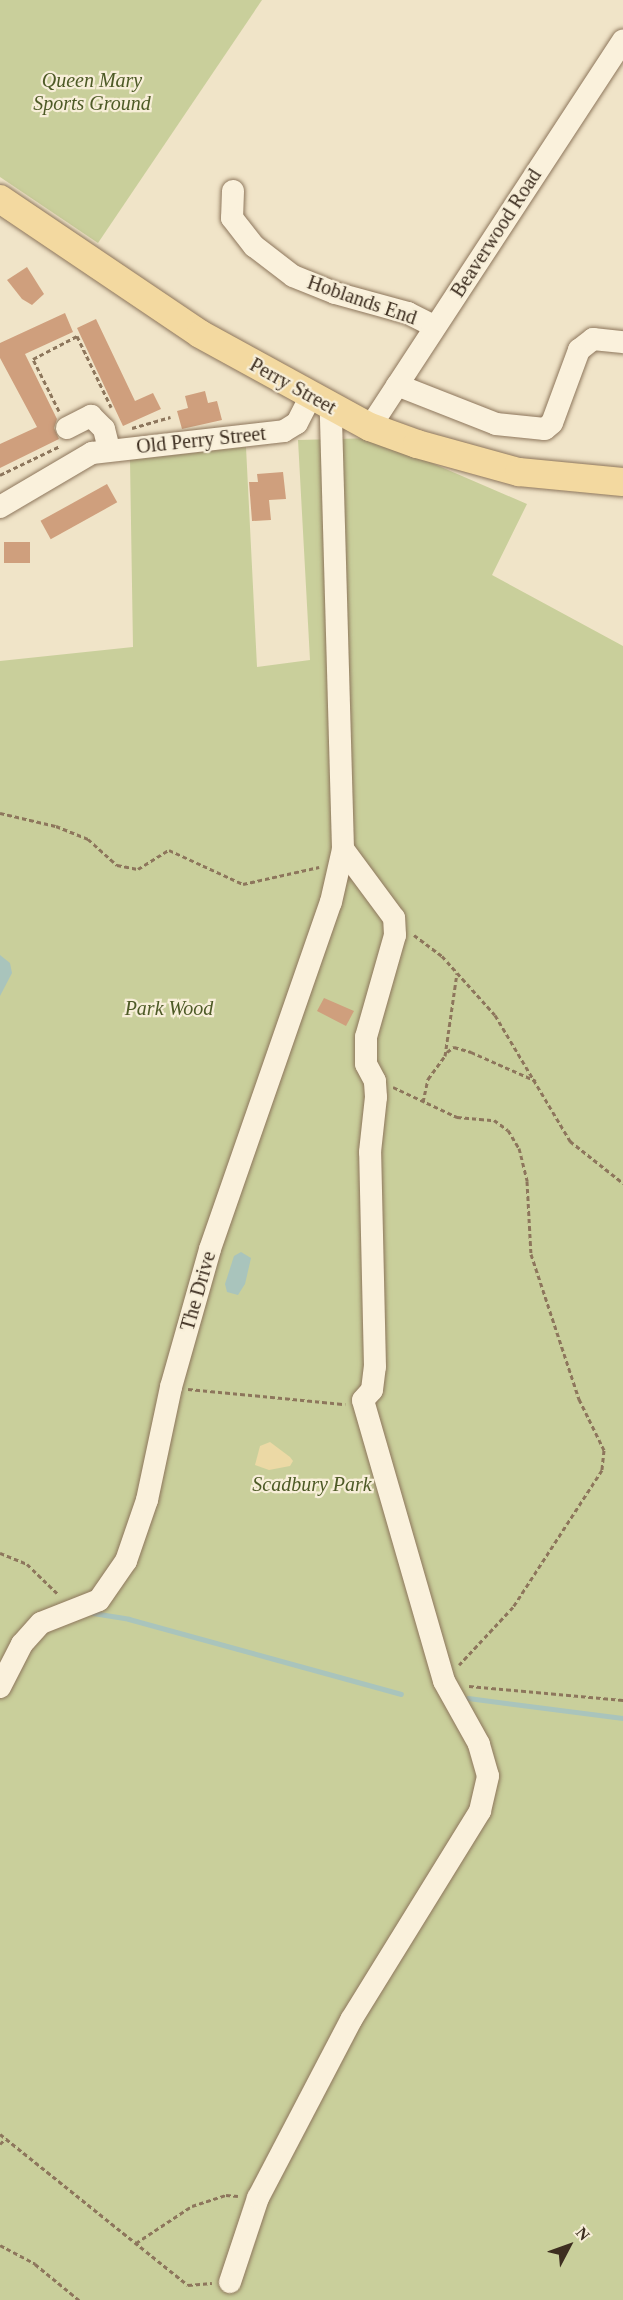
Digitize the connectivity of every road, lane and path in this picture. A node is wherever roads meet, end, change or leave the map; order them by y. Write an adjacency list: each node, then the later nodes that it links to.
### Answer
1 (623, 41): 4 (street, Beaverwood Road)
2 (233, 191): 4 (street, Hoblands End)
3 (0, 199): 7 (main road, Perry Street)
4 (434, 326): 6 (street, Beaverwood Road)
5 (623, 342): 6 (street)
6 (397, 385): 8 (street, Beaverwood Road)
7 (321, 402): 8 (main road, Perry Street); 10 (street, Old Perry Street); 14 (street, The Drive)
8 (370, 427): 11 (main road, Perry Street)
9 (67, 428): 10 (street, Old Perry Street)
10 (109, 449): 12 (street, Old Perry Street)
11 (623, 482)
12 (0, 507)
13 (0, 813): 14 (path)
14 (342, 852): 15 (street); 22 (street, The Drive)
15 (394, 918): 16 (path); 18 (street)
16 (457, 973): 17 (path); 19 (path)
17 (445, 1053): 19 (path); 20 (path)
18 (366, 1064): 20 (path); 23 (street)
19 (536, 1081): 21 (path)
20 (423, 1102): 26 (path)
21 (623, 1183)
22 (171, 1387): 23 (path); 25 (street, The Drive)
23 (364, 1406): 26 (street)
24 (0, 1553): 25 (path)
25 (73, 1612): 27 (street, The Drive)
26 (444, 1681): 28 (path); 32 (street)
27 (0, 1687)
28 (623, 1700)
29 (0, 2134): 30 (path)
30 (6, 2138): 31 (path); 33 (path)
31 (0, 2144)
32 (258, 2198): 33 (path); 35 (street)
33 (136, 2243): 35 (path)
34 (0, 2245): 36 (path)
35 (230, 2282)
36 (79, 2300)

